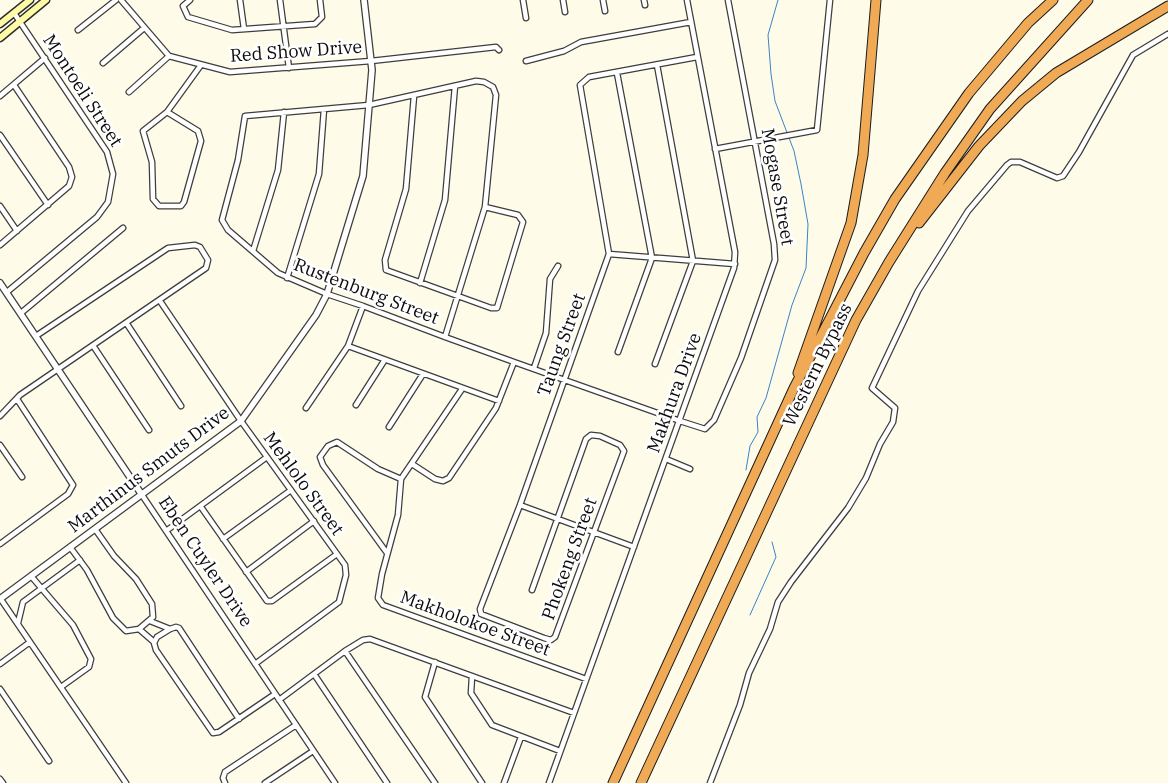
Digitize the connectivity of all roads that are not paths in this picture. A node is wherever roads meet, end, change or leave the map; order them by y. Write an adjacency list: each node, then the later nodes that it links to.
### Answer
1 (30, 0): 22 (main road)
2 (46, 0): 24 (main road)
3 (116, 0): 30 (street)
4 (122, 0): 28 (street)
5 (190, 0): 29 (street)
6 (240, 0): 29 (street)
7 (280, 0): 27 (street)
8 (320, 0): 27 (street)
9 (364, 0): 37 (street, Marthinus Smuts Drive)
10 (523, 0): 23 (street)
11 (563, 0): 21 (street)
12 (603, 0): 20 (street)
13 (687, 0): 25 (street, Makhura Drive)
14 (728, 0): 54 (street, Mogase Street)
15 (830, 0): 54 (street)
16 (875, 0): 91 (highway)
17 (1052, 0): 91 (highway, Western Bypass)
18 (1088, 0): 66 (highway, Western Bypass)
19 (1168, 6): 66 (highway)
20 (605, 10)
21 (565, 12)
22 (14, 13): 24 (street, Montoeli Street); 26 (main road)
23 (526, 18)
24 (21, 21): 32 (main road); 36 (street, Montoeli Street)
25 (691, 22): 35 (street, Makhura Drive); 38 (street)
26 (0, 24)
27 (283, 26): 29 (street); 42 (street)
28 (144, 28): 34 (street); 39 (street)
29 (244, 29)
30 (78, 30)
31 (1168, 34): 173 (street)
32 (0, 38)
33 (499, 50): 37 (street, Red Show Drive)
34 (169, 56): 41 (street, Red Show Drive); 46 (street)
35 (697, 57): 40 (street); 55 (street, Makhura Drive)
36 (45, 58): 44 (street); 72 (street, Montoeli Street)
37 (371, 61): 42 (street, Red Show Drive); 49 (street, Marthinus Smuts Drive)
38 (526, 61)
39 (103, 62)
40 (657, 65): 43 (street); 65 (street)
41 (201, 66): 42 (street, Red Show Drive); 51 (street)
42 (289, 68)
43 (617, 72): 63 (street, Taung Street); 64 (street)
44 (14, 85): 47 (street); 56 (street)
45 (455, 86): 48 (street, Rustenburg Street); 58 (street, Rustenburg Street); 71 (street)
46 (129, 92)
47 (0, 96)
48 (414, 96): 49 (street, Rustenburg Street); 71 (street)
49 (369, 105): 50 (street, Rustenburg Street); 73 (street, Marthinus Smuts Drive)
50 (324, 109): 52 (street, Rustenburg Street); 69 (street)
51 (167, 112): 51 (street)
52 (284, 112): 62 (street); 62 (street, Rustenburg Street)
53 (0, 135): 56 (street)
54 (755, 140): 55 (street); 100 (street, Mogase Street)
55 (715, 150): 67 (street, Makhura Drive)
56 (48, 205): 60 (street)
57 (0, 206): 60 (street)
58 (485, 207): 74 (street); 74 (street)
59 (123, 228): 77 (street)
60 (17, 231): 61 (street)
61 (0, 245)
62 (253, 252): 69 (street, Rustenburg Street)
63 (609, 254): 64 (street); 90 (street, Taung Street)
64 (652, 258): 65 (street); 83 (street)
65 (693, 262): 67 (street); 86 (street)
66 (889, 262): 153 (highway, Western Bypass)
67 (735, 264): 100 (street, Makhura Drive)
68 (558, 266): 87 (street)
69 (287, 278): 73 (street, Rustenburg Street)
70 (0, 283): 72 (street, Eben Cuyler Drive)
71 (420, 283): 74 (street)
72 (6, 292): 77 (street, Eben Cuyler Drive)
73 (327, 294): 76 (street, Rustenburg Street); 99 (street, Marthinus Smuts Drive)
74 (458, 297): 80 (street)
75 (160, 301): 78 (street); 79 (street); 99 (street, Mehlolo Street)
76 (363, 306): 80 (street, Rustenburg Street); 81 (street)
77 (21, 313): 79 (street, Eben Cuyler Drive)
78 (127, 324): 82 (street); 96 (street)
79 (36, 336): 88 (street, Eben Cuyler Drive)
80 (445, 337): 85 (street, Rustenburg Street)
81 (348, 346): 84 (street); 97 (street)
82 (94, 347): 88 (street); 102 (street)
83 (618, 352)
84 (384, 361): 89 (street); 95 (street)
85 (514, 362): 87 (street, Rustenburg Street); 94 (street)
86 (655, 364)
87 (534, 368): 90 (street, Rustenburg Street)
88 (58, 370): 93 (street); 111 (street, Eben Cuyler Drive)
89 (423, 374): 92 (street); 101 (street)
90 (564, 380): 100 (street, Rustenburg Street); 113 (street, Taung Street)
91 (794, 388): 150 (highway, Western Bypass)
92 (462, 389): 94 (street); 106 (street)
93 (16, 399): 98 (street); 120 (street)
94 (499, 401): 106 (street)
95 (356, 405)
96 (181, 406)
97 (306, 408)
98 (0, 416)
99 (241, 421): 104 (street, Mehlolo Street); 111 (street, Marthinus Smuts Drive)
100 (680, 421): 105 (street, Makhura Drive)
101 (389, 427)
102 (149, 430)
103 (0, 445): 108 (street)
104 (267, 457): 110 (street, Mehlolo Street); 112 (street)
105 (666, 459): 107 (street); 121 (street, Makhura Drive)
106 (412, 464): 109 (street)
107 (690, 469)
108 (22, 477)
109 (401, 479): 123 (street, Makholokoe Street); 123 (street)
110 (291, 490): 115 (street, Mehlolo Street); 119 (street)
111 (142, 494): 116 (street, Marthinus Smuts Drive); 117 (street, Eben Cuyler Drive)
112 (201, 506): 117 (street); 119 (street)
113 (520, 506): 114 (street); 131 (street, Taung Street)
114 (557, 519): 118 (street); 118 (street, Phokeng Street); 129 (street)
115 (314, 521): 124 (street, Mehlolo Street); 126 (street)
116 (95, 529): 122 (street, Marthinus Smuts Drive); 132 (street)
117 (166, 531): 141 (street, Eben Cuyler Drive)
118 (594, 533): 121 (street); 131 (street, Phokeng Street)
119 (223, 539): 126 (street)
120 (0, 544)
121 (634, 547): 144 (street, Makhura Drive)
122 (70, 548): 125 (street); 127 (street, Marthinus Smuts Drive)
123 (387, 553): 144 (street, Makholokoe Street)
124 (337, 554): 126 (street); 141 (street, Mehlolo Street)
125 (80, 560): 128 (street); 134 (street)
126 (246, 572)
127 (31, 576): 128 (street); 130 (street, Marthinus Smuts Drive)
128 (40, 588): 133 (street); 145 (street)
129 (532, 590)
130 (0, 598): 133 (street)
131 (480, 609)
132 (150, 621): 134 (street); 135 (street)
133 (18, 624): 136 (street)
134 (139, 629): 137 (street)
135 (170, 629): 137 (street); 151 (street)
136 (30, 642): 140 (street); 145 (street)
137 (154, 642): 151 (street)
138 (345, 651): 139 (street); 142 (street); 165 (street)
139 (435, 662): 143 (street); 166 (street)
140 (0, 664)
141 (255, 664): 147 (street, Eben Cuyler Drive)
142 (314, 674): 148 (street); 164 (street)
143 (472, 676): 149 (street); 154 (street)
144 (586, 679): 149 (street, Makhura Drive)
145 (61, 687): 160 (street)
146 (0, 689): 157 (street)
147 (276, 694): 148 (street, Eben Cuyler Drive); 151 (street)
148 (279, 700): 152 (street, Eben Cuyler Drive)
149 (574, 713): 156 (street, Makhura Drive)
150 (643, 716): 169 (highway); 170 (highway, Western Bypass)
151 (239, 719)
152 (296, 725): 155 (street, Eben Cuyler Drive); 161 (street)
153 (665, 733): 171 (highway, Western Bypass); 172 (highway)
154 (521, 737): 156 (street); 167 (street)
155 (313, 750): 162 (street); 163 (street, Eben Cuyler Drive)
156 (560, 751): 168 (street, Makhura Drive)
157 (49, 761)
158 (0, 779): 159 (street)
159 (3, 783)
160 (126, 783)
161 (225, 783)
162 (266, 783)
163 (334, 783)
164 (387, 783)
165 (435, 783)
166 (482, 783)
167 (504, 783)
168 (549, 783)
169 (607, 783)
170 (613, 783)
171 (642, 783)
172 (646, 783)
173 (710, 783)

